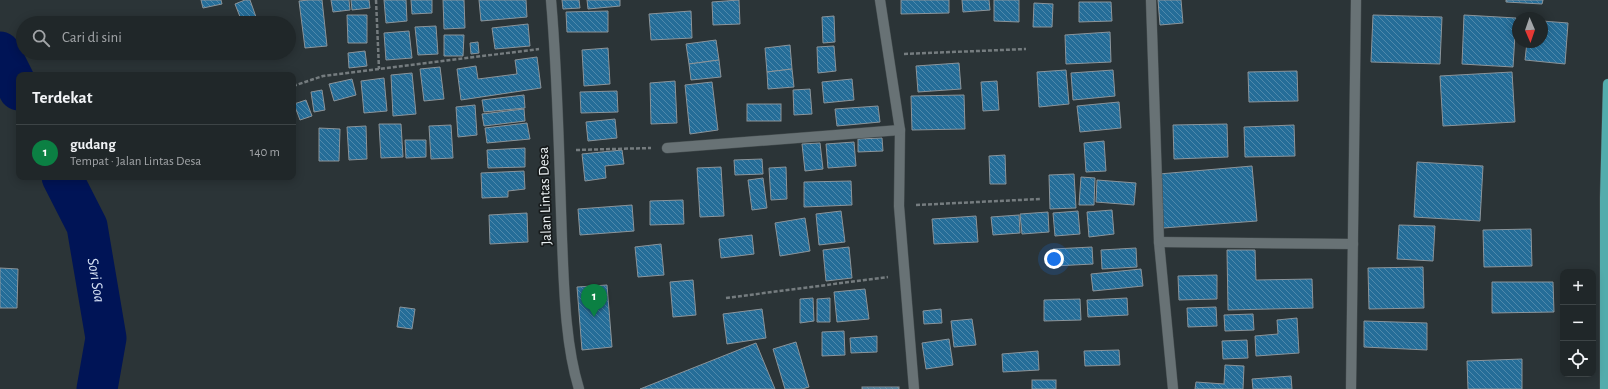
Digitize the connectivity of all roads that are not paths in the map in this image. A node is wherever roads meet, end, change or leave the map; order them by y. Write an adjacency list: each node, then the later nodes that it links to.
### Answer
1 (551, 0): 11 (street, Jalan Lintas Desa)
2 (880, 0): 6 (street)
3 (1151, 0): 8 (street)
4 (1356, 0): 9 (street)
5 (1608, 84): 10 (main road)
6 (900, 130): 7 (street); 12 (street)
7 (667, 148)
8 (1159, 242): 9 (street); 13 (street)
9 (1352, 244): 14 (street)
10 (1606, 282): 15 (main road)
11 (579, 389)
12 (914, 389)
13 (1173, 389)
14 (1351, 389)
15 (1605, 389)

